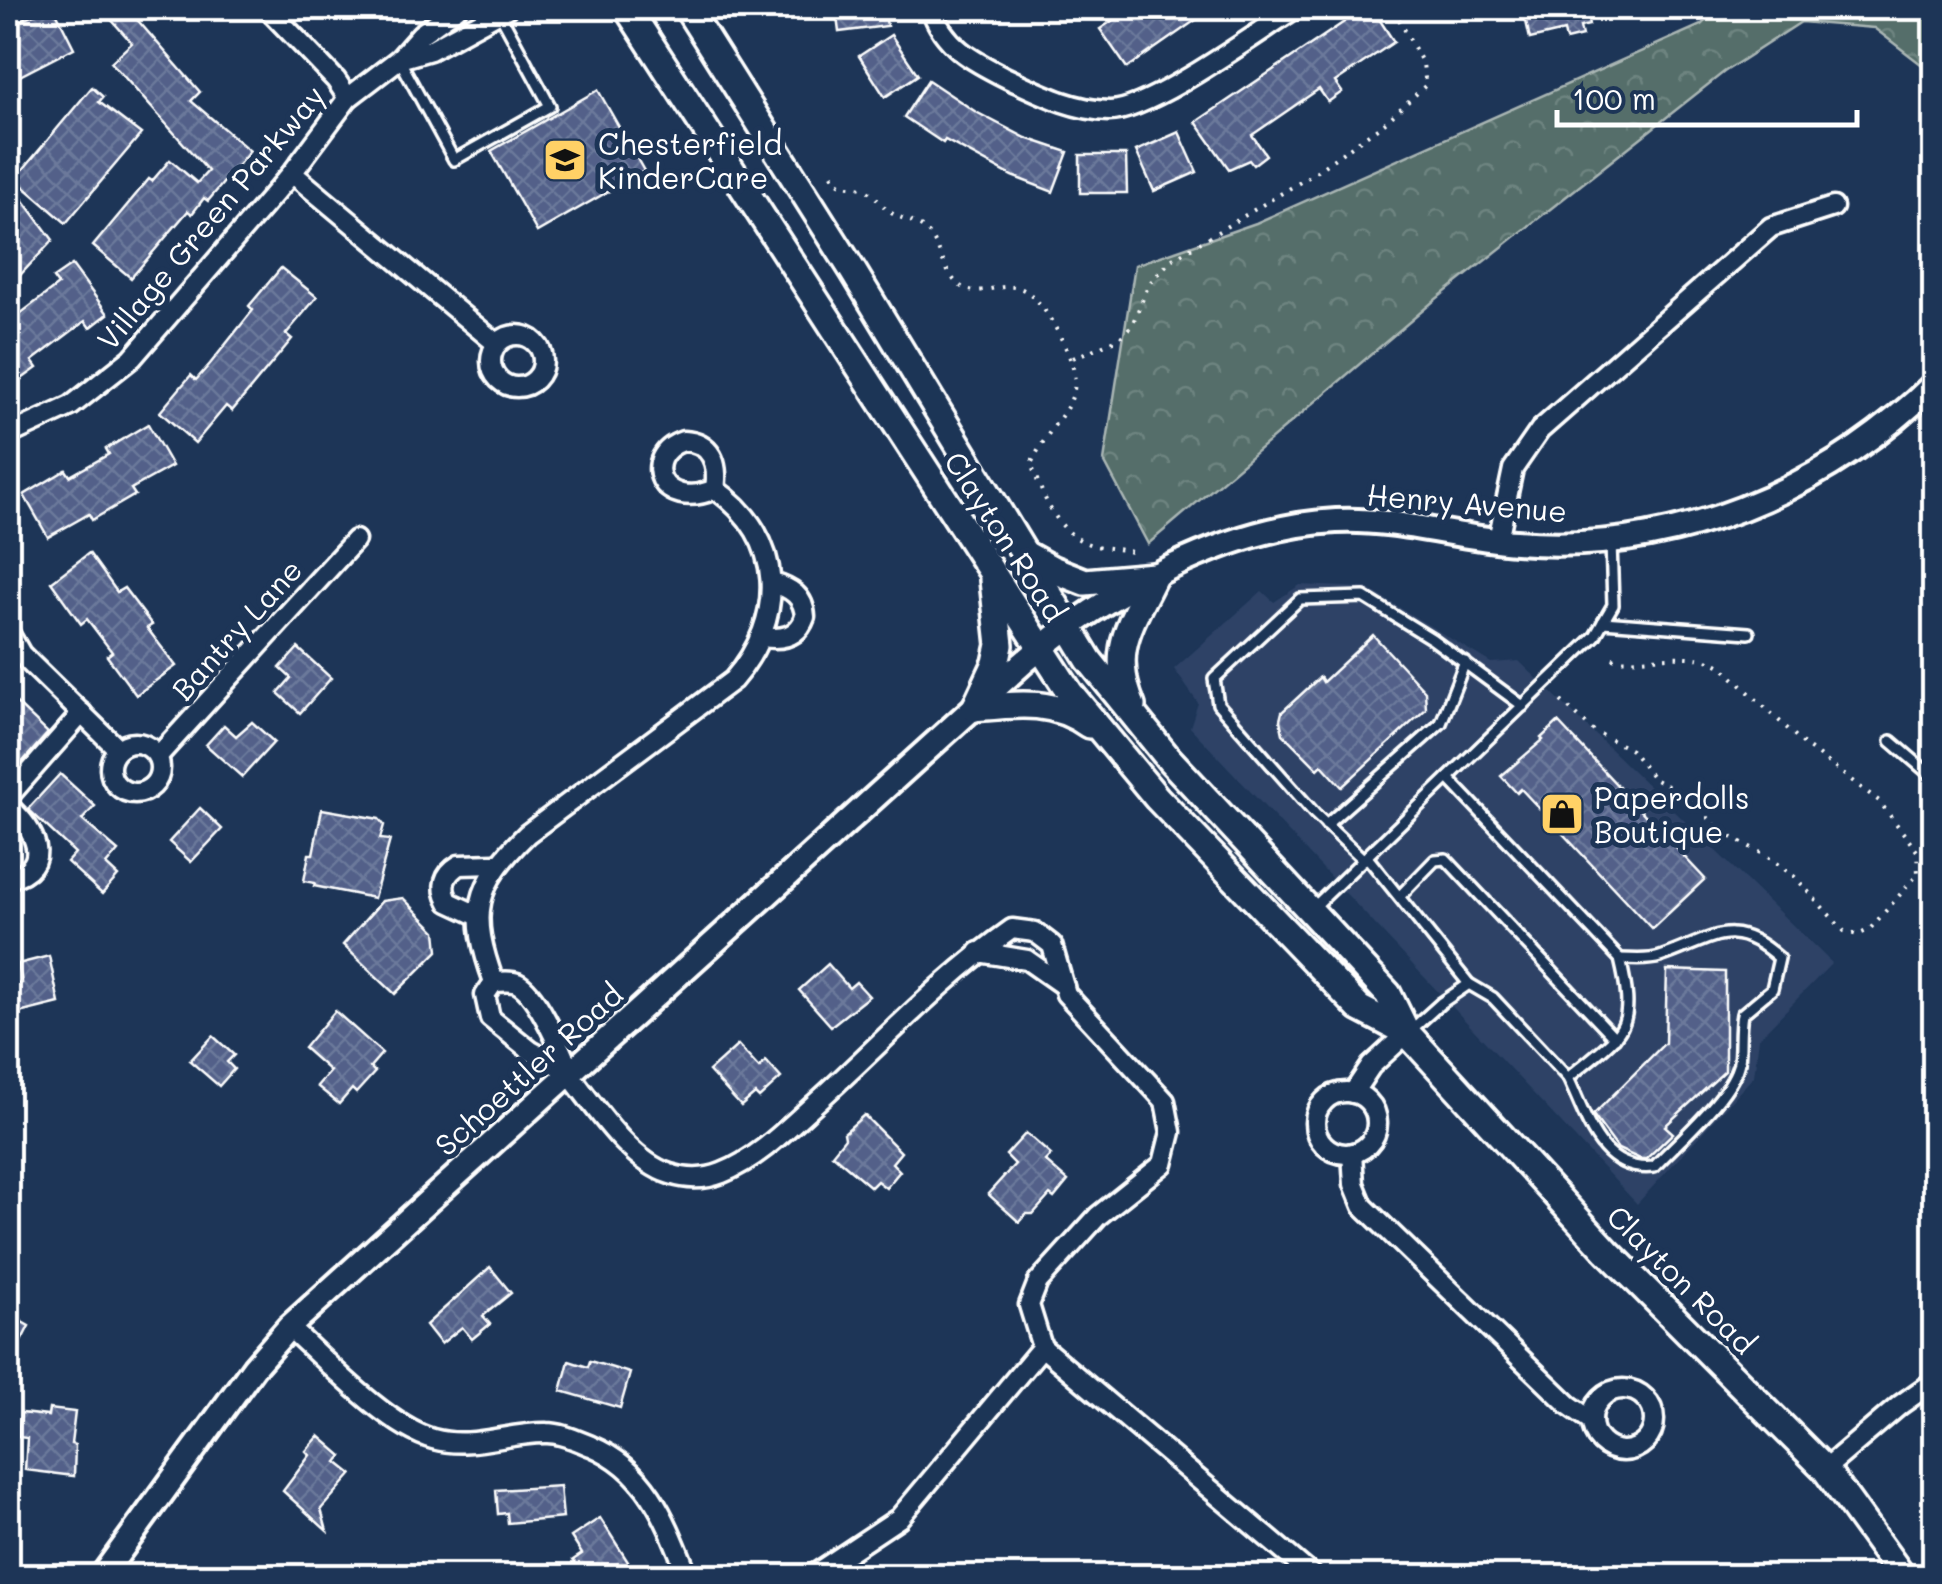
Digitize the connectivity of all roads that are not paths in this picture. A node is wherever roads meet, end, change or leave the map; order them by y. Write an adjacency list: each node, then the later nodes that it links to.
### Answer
1 (268, 8): 11 (street)
2 (457, 8): 10 (street, Village Green Parkway)
3 (627, 8): 23 (main road, Clayton Road)
4 (687, 8): 9 (main road, Clayton Road)
5 (697, 8): 9 (main road)
6 (932, 8): 7 (street)
7 (1296, 8)
8 (503, 10): 10 (street, Village Green Parkway); 10 (lane)
9 (705, 35): 21 (main road, Clayton Road)
10 (398, 59): 11 (street, Village Green Parkway)
11 (348, 98): 12 (street, Village Green Parkway)
12 (292, 172): 14 (street); 16 (street, Village Green Parkway)
13 (1833, 206): 19 (street)
14 (498, 344)
15 (1932, 392): 20 (street, Henry Avenue)
16 (8, 435)
17 (715, 490): 24 (street)
18 (355, 540): 40 (street, Bantry Lane)
19 (1498, 540): 20 (street, Henry Avenue); 22 (street, Henry Avenue)
20 (1611, 542): 25 (lane)
21 (1024, 554): 22 (main road); 26 (main road, Clayton Road)
22 (1148, 567): 26 (street, Henry Avenue); 36 (main road)
23 (992, 575): 30 (main road, Clayton Road); 34 (main road)
24 (772, 583): 29 (street); 29 (street)
25 (1603, 622): 28 (lane); 33 (lane)
26 (1068, 628): 30 (street, Henry Avenue); 36 (main road, Clayton Road)
27 (8, 631): 31 (street)
28 (1749, 632)
29 (763, 638): 47 (street)
30 (1040, 648): 34 (street, Schoettler Road); 37 (main road, Clayton Road)
31 (14, 660): 35 (street)
32 (1465, 662): 33 (lane); 45 (lane); 45 (lane)
33 (1523, 706): 41 (lane)
34 (975, 708): 37 (main road); 59 (street, Schoettler Road)
35 (82, 713): 39 (street); 43 (street)
36 (1137, 723): 50 (main road, Clayton Road)
37 (1101, 733): 57 (main road, Clayton Road)
38 (1891, 741): 42 (lane)
39 (118, 749): 40 (street); 40 (street, Bantry Lane)
40 (158, 756)
41 (1448, 778): 46 (lane); 53 (lane)
42 (1934, 778)
43 (8, 797)
44 (8, 806): 48 (street)
45 (1326, 825): 46 (lane)
46 (1365, 858): 49 (lane); 50 (lane)
47 (496, 864): 51 (street); 51 (street)
48 (8, 879)
49 (1400, 896): 55 (lane); 58 (lane)
50 (1310, 911): 57 (main road, Clayton Road)
51 (479, 916): 54 (street)
52 (979, 952): 56 (street); 56 (street); 59 (street)
53 (1620, 959): 58 (lane); 60 (lane)
54 (494, 982): 59 (street); 59 (street)
55 (1469, 984): 57 (lane); 60 (lane)
56 (1064, 986): 64 (street)
57 (1408, 1033): 61 (street); 67 (main road, Clayton Road)
58 (1614, 1038): 60 (lane)
59 (569, 1073): 63 (street, Schoettler Road)
60 (1568, 1078)
61 (1353, 1094): 62 (street); 62 (street)
62 (1352, 1154): 66 (street)
63 (289, 1327): 68 (street, Schoettler Road); 69 (street)
64 (1042, 1347): 70 (street); 71 (street)
65 (1934, 1381): 67 (street)
66 (1592, 1421)
67 (1825, 1469): 72 (main road, Clayton Road)
68 (102, 1576)
69 (688, 1576)
70 (812, 1576)
71 (1314, 1576)
72 (1902, 1576)

